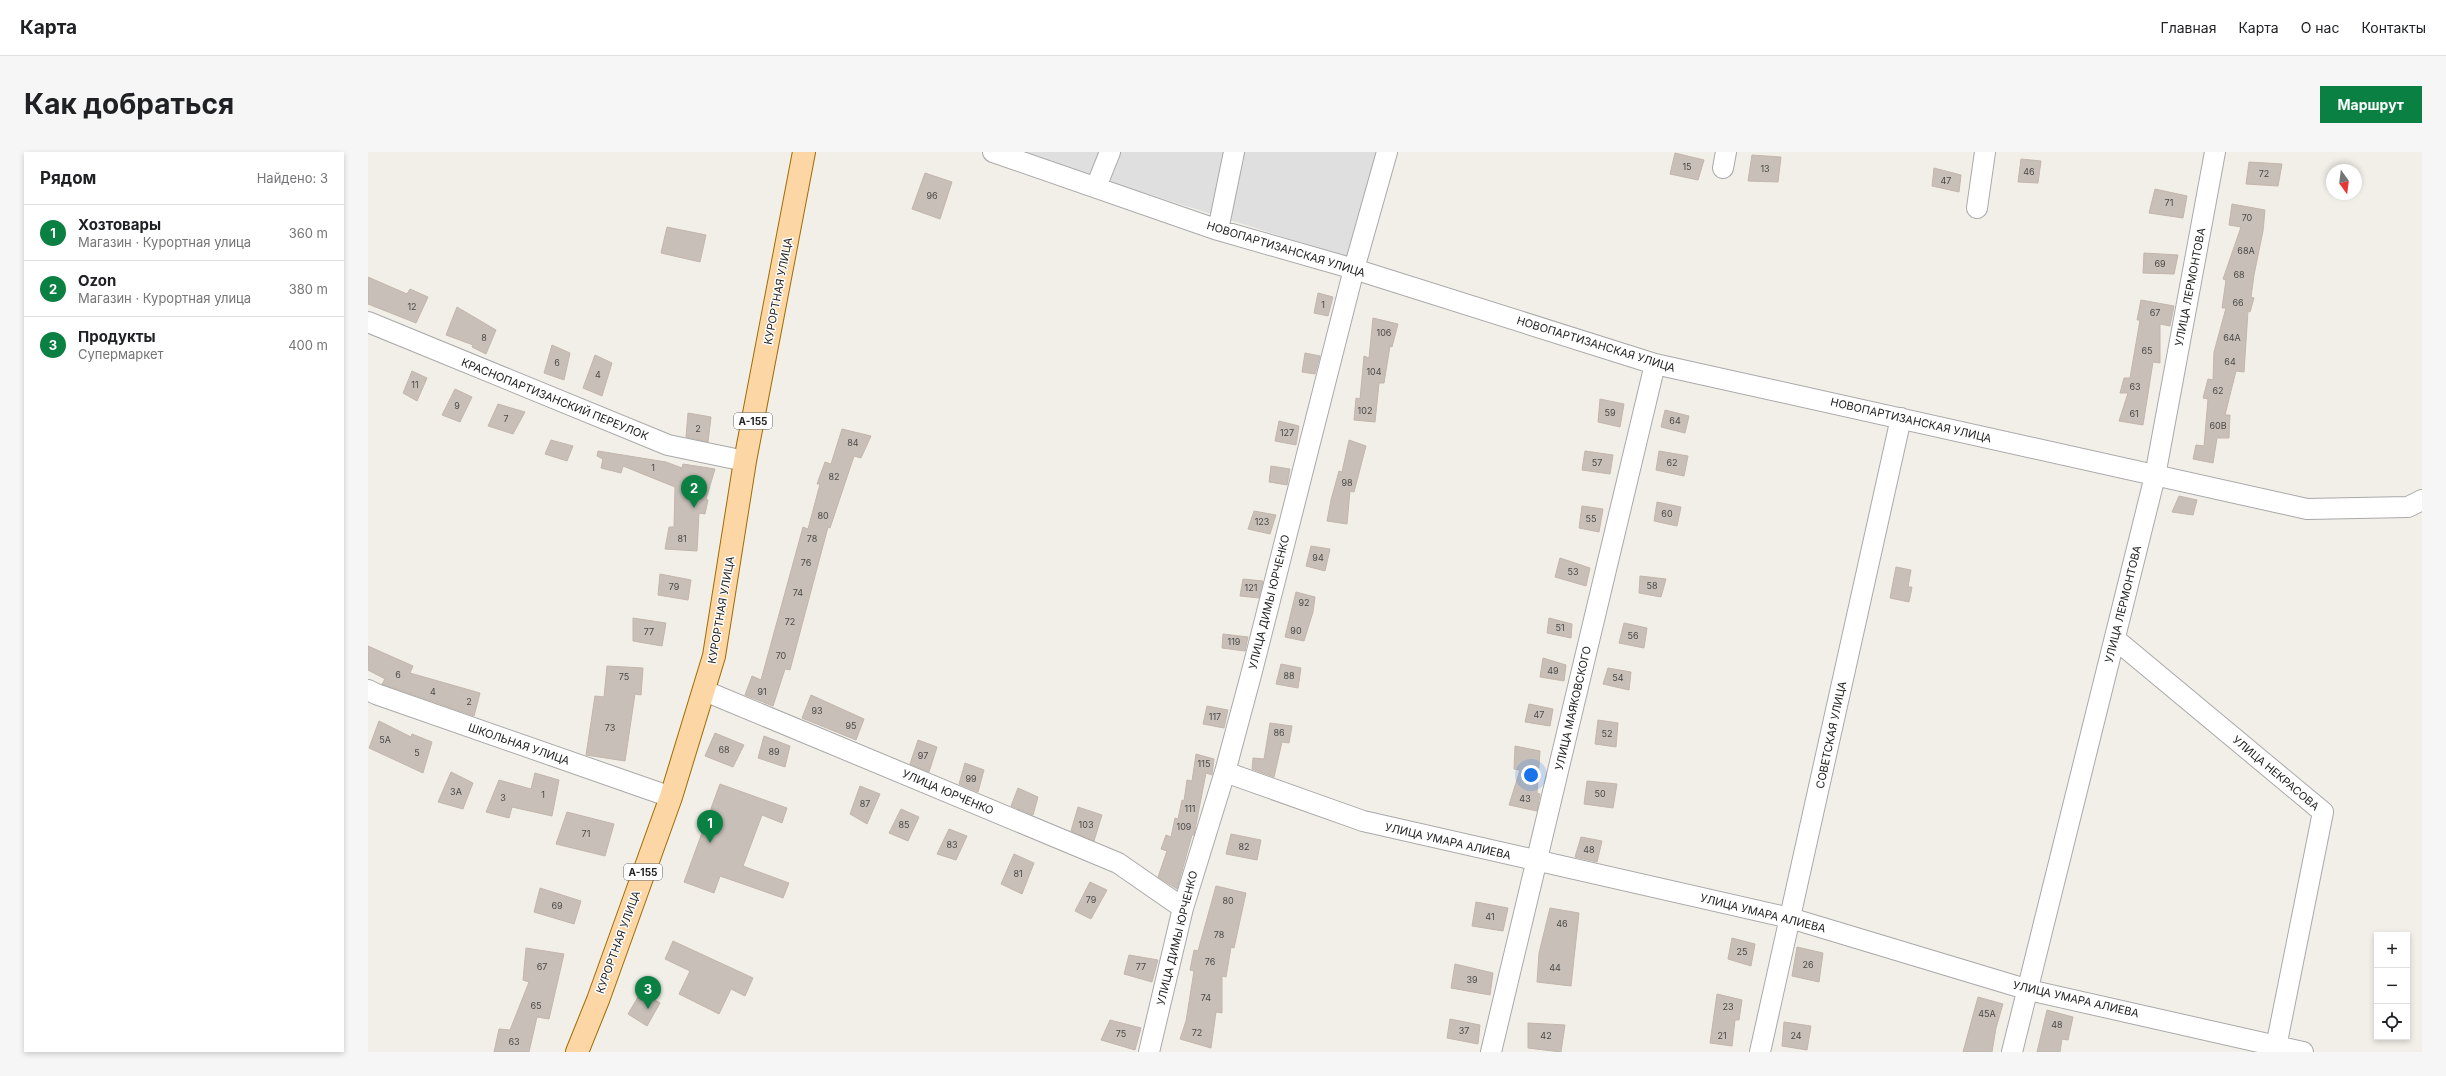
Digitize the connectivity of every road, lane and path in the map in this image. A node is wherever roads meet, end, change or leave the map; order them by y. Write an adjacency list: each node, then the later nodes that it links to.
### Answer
1 (804, 152): 15 (main road, КУРОРТНАЯ УЛИЦА / А-155)
2 (992, 152): 8 (street, НОВОПАРТИЗАНСКАЯ УЛИЦА)
3 (1110, 152): 8 (street)
4 (1234, 152): 10 (street)
5 (1386, 152): 11 (street, УЛИЦА ДИМЫ ЮРЧЕНКО)
6 (1985, 152): 9 (street)
7 (2215, 152): 16 (street, УЛИЦА ЛЕРМОНТОВА)
8 (1096, 187): 10 (street, НОВОПАРТИЗАНСКАЯ УЛИЦА)
9 (1977, 208)
10 (1218, 230): 11 (street, НОВОПАРТИЗАНСКАЯ УЛИЦА)
11 (1354, 269): 13 (street, НОВОПАРТИЗАНСКАЯ УЛИЦА); 21 (street, УЛИЦА ДИМЫ ЮРЧЕНКО)
12 (368, 322): 15 (street, КРАСНОПАРТИЗАНСКИЙ ПЕРЕУЛОК)
13 (1655, 364): 14 (street, НОВОПАРТИЗАНСКАЯ УЛИЦА); 23 (street, УЛИЦА МАЯКОВСКОГО)
14 (1901, 418): 16 (street, НОВОПАРТИЗАНСКАЯ УЛИЦА); 25 (street, СОВЕТСКАЯ УЛИЦА)
15 (745, 461): 20 (main road, КУРОРТНАЯ УЛИЦА / А-155)
16 (2155, 476): 17 (street, НОВОПАРТИЗАНСКАЯ УЛИЦА); 18 (street, УЛИЦА ЛЕРМОНТОВА)
17 (2422, 500)
18 (2115, 639): 26 (street, УЛИЦА ЛЕРМОНТОВА); 27 (street, УЛИЦА НЕКРАСОВА)
19 (368, 690): 22 (street, ШКОЛЬНАЯ УЛИЦА)
20 (705, 691): 22 (main road, КУРОРТНАЯ УЛИЦА / А-155); 24 (street, УЛИЦА ЮРЧЕНКО)
21 (1225, 772): 23 (street, УЛИЦА УМАРА АЛИЕВА); 24 (street, УЛИЦА ДИМЫ ЮРЧЕНКО)
22 (671, 797): 28 (main road, КУРОРТНАЯ УЛИЦА / А-155)
23 (1537, 861): 25 (street, УЛИЦА УМАРА АЛИЕВА); 30 (street, УЛИЦА МАЯКОВСКОГО)
24 (1183, 908): 29 (street, УЛИЦА ДИМЫ ЮРЧЕНКО)
25 (1790, 918): 26 (street, УЛИЦА УМАРА АЛИЕВА); 31 (street, СОВЕТСКАЯ УЛИЦА)
26 (2029, 990): 27 (street, УЛИЦА УМАРА АЛИЕВА); 32 (street, УЛИЦА ЛЕРМОНТОВА)
27 (2276, 1049): 33 (street, УЛИЦА УМАРА АЛИЕВА)
28 (576, 1052)
29 (1150, 1052)
30 (1491, 1052)
31 (1760, 1052)
32 (2012, 1052)
33 (2303, 1052)

